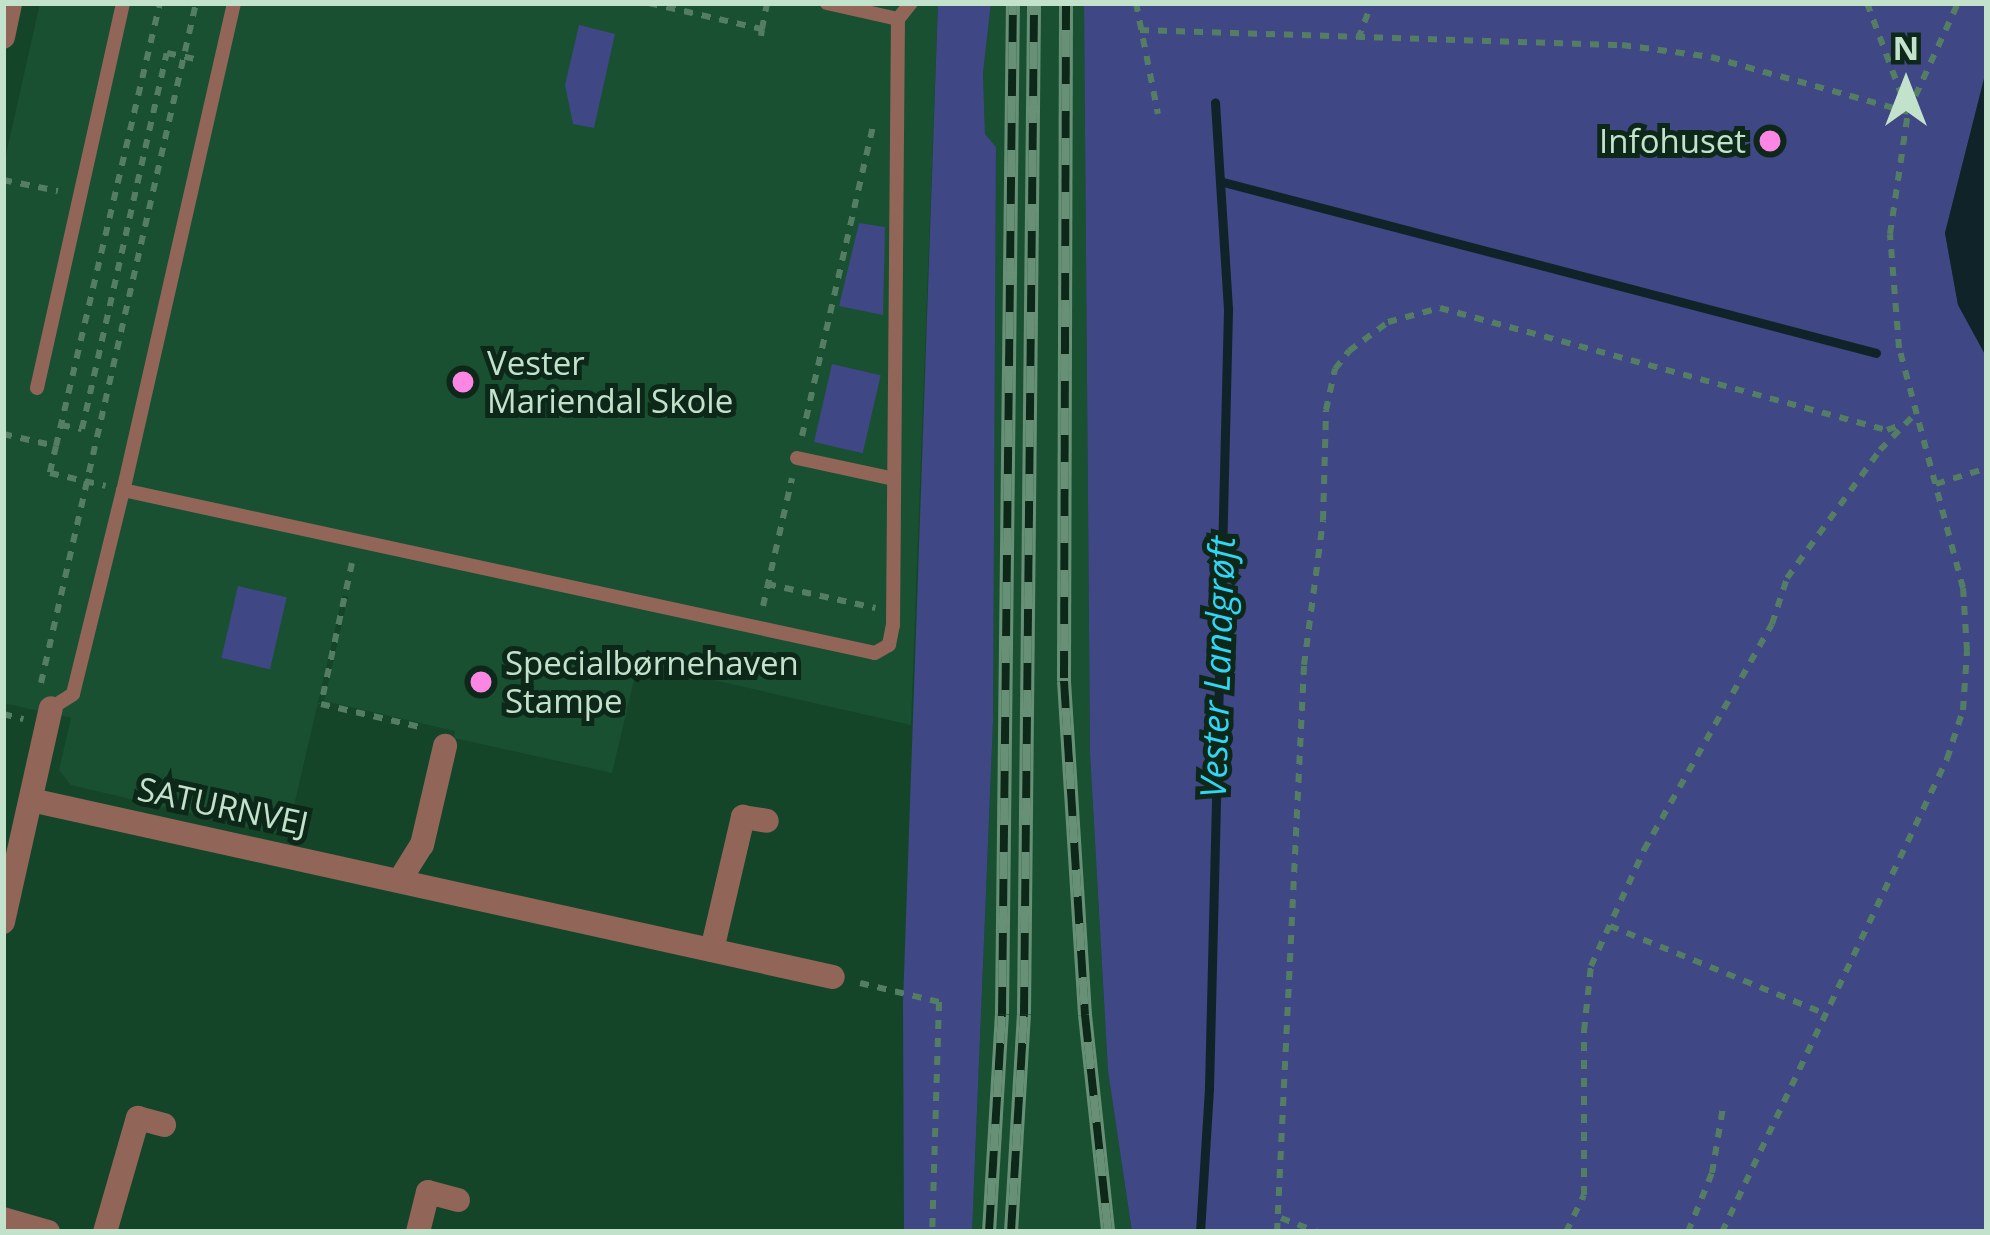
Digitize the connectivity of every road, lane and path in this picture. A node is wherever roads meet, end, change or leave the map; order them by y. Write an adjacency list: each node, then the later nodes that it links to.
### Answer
1 (10, 3): 16 (street)
2 (123, 3): 24 (lane)
3 (160, 3): 28 (path)
4 (196, 3): 18 (path)
5 (234, 3): 36 (lane)
6 (650, 3): 7 (path)
7 (767, 3)
8 (826, 3): 14 (lane)
9 (910, 3): 14 (lane)
10 (1136, 3): 15 (path)
11 (1372, 3): 17 (path)
12 (1868, 3): 21 (path)
13 (1958, 3): 21 (path)
14 (898, 19): 33 (lane)
15 (1140, 30): 17 (path); 22 (path)
16 (3, 37)
17 (1358, 39): 21 (path)
18 (184, 56): 19 (path); 28 (path); 34 (path)
19 (203, 61)
20 (877, 111): 31 (path)
21 (1908, 112): 26 (path)
22 (1158, 114)
23 (3, 179): 24 (path)
24 (80, 196): 25 (lane)
25 (37, 388)
26 (1914, 415): 27 (path); 35 (path)
27 (1900, 424): 47 (path); 54 (path)
28 (62, 425): 30 (path)
29 (3, 434): 30 (path)
30 (56, 446): 34 (path)
31 (796, 458): 33 (lane); 38 (path)
32 (1987, 468): 35 (path)
33 (895, 479): 40 (lane)
34 (87, 482): 41 (path)
35 (1936, 484): 50 (path)
36 (123, 490): 37 (lane); 41 (lane)
37 (356, 542): 40 (lane); 42 (path)
38 (767, 584): 39 (path); 40 (path)
39 (763, 604)
40 (893, 612)
41 (51, 708): 43 (street)
42 (445, 746): 45 (street)
43 (31, 800): 45 (street, SATURNVEJ); 46 (street)
44 (767, 821): 48 (street)
45 (401, 878): 48 (street, SATURNVEJ)
46 (3, 922)
47 (1610, 926): 50 (path); 62 (path)
48 (712, 950): 49 (street, SATURNVEJ)
49 (833, 976): 59 (path)
50 (1826, 1013): 64 (path)
51 (1723, 1107): 63 (path)
52 (164, 1125): 57 (street)
53 (458, 1200): 58 (street)
54 (1281, 1218): 60 (path); 61 (path)
55 (3, 1220): 56 (street)
56 (48, 1232)
57 (105, 1232)
58 (418, 1232)
59 (932, 1232)
60 (1277, 1232)
61 (1318, 1232)
62 (1566, 1232)
63 (1688, 1232)
64 (1722, 1232)

